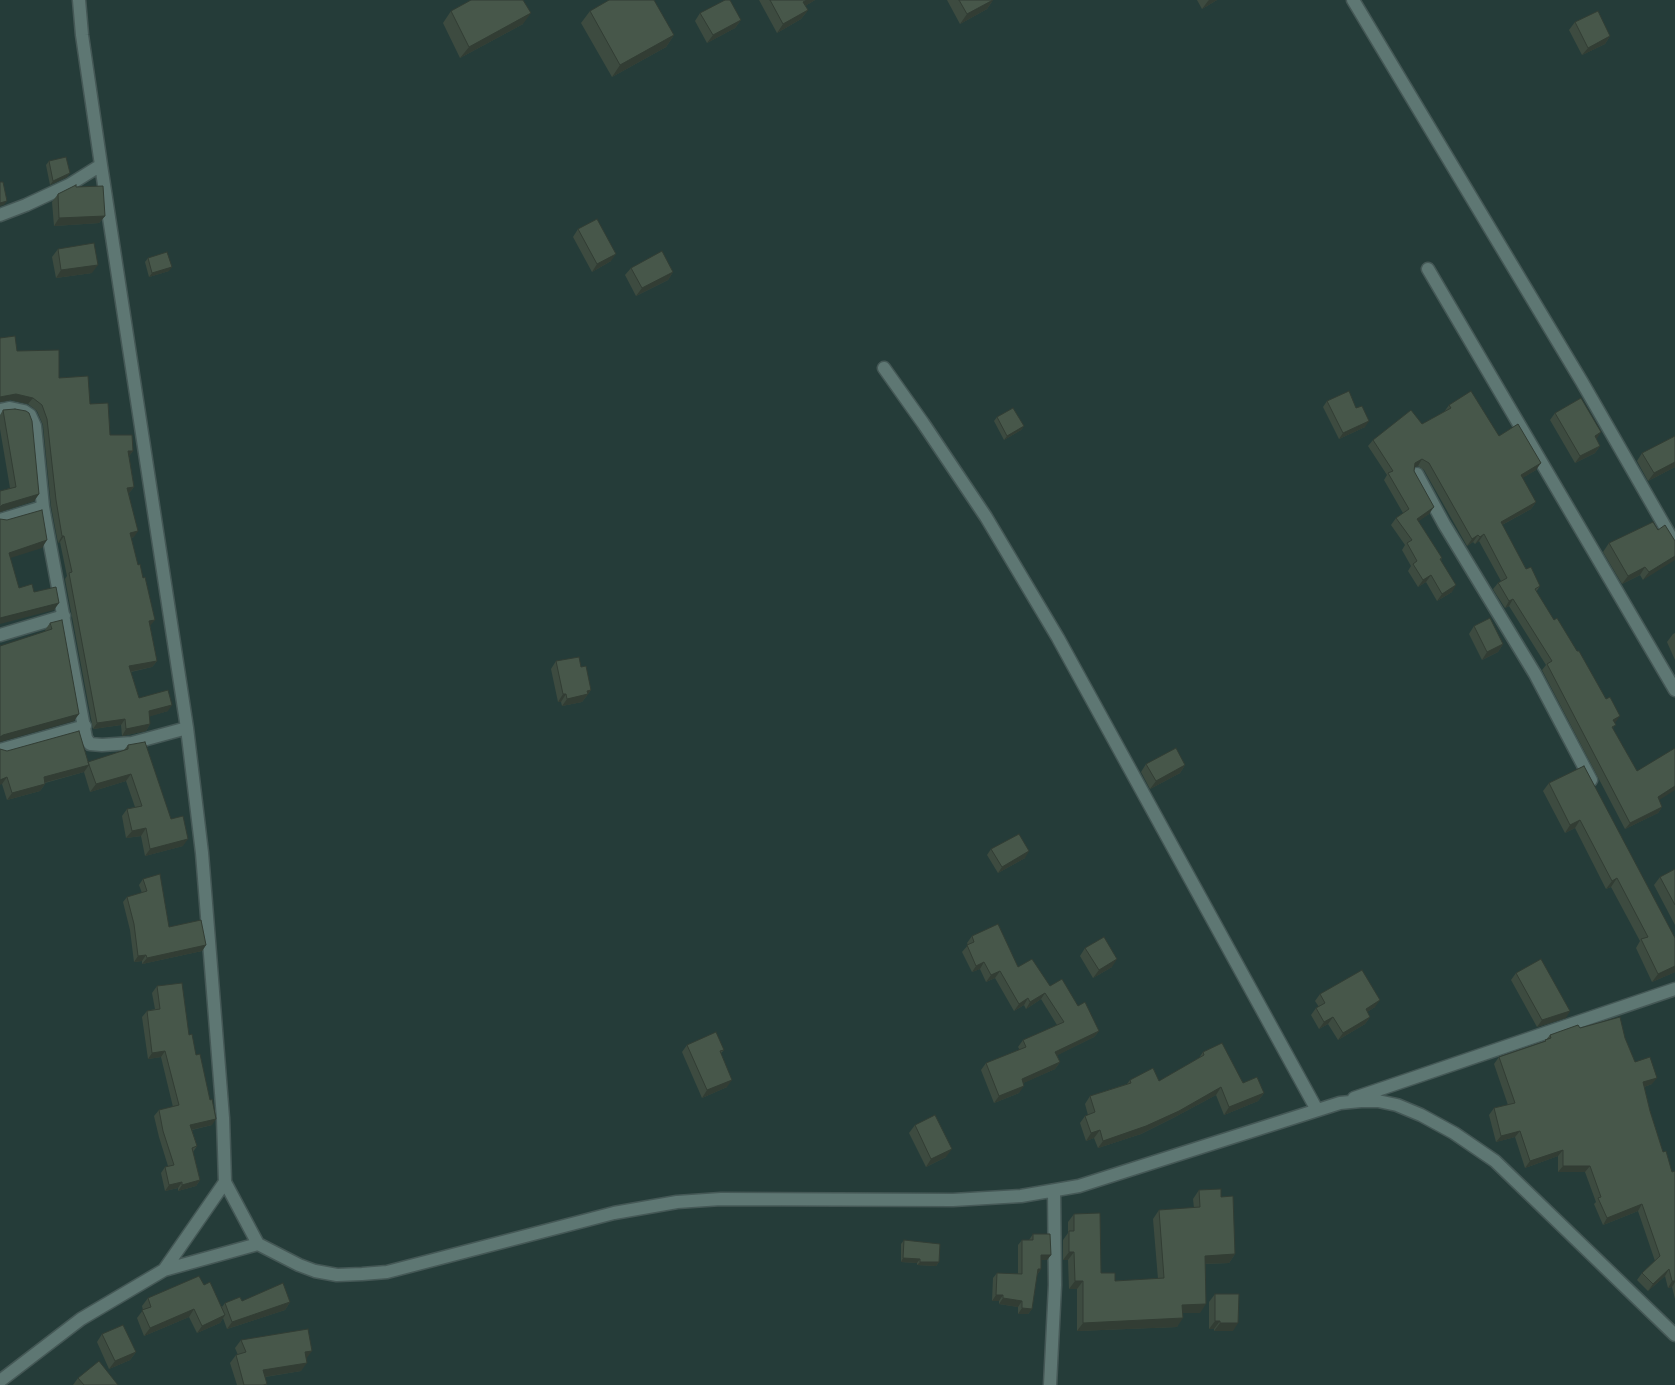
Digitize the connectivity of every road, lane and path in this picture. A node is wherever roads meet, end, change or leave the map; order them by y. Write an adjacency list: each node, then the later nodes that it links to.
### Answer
1 (79, 0): 3 (street)
2 (1353, 0): 11 (street)
3 (101, 165): 4 (street); 16 (street)
4 (0, 215)
5 (1428, 268): 14 (street)
6 (884, 368): 21 (street)
7 (0, 410): 9 (street)
8 (1416, 474): 18 (street)
9 (43, 507): 10 (street); 12 (street)
10 (0, 520)
11 (1675, 544)
12 (64, 616): 13 (street); 15 (street)
13 (0, 635)
14 (1675, 690)
15 (85, 726): 16 (street); 17 (street)
16 (187, 728): 22 (street)
17 (0, 750)
18 (1598, 793)
19 (1675, 989): 20 (street)
20 (1340, 1103): 21 (street); 26 (street)
21 (1317, 1110): 23 (street)
22 (225, 1182): 24 (street); 25 (street)
23 (1054, 1191): 24 (street); 28 (street)
24 (258, 1244): 25 (street)
25 (164, 1270): 27 (street)
26 (1675, 1336)
27 (0, 1381)
28 (1050, 1385)

